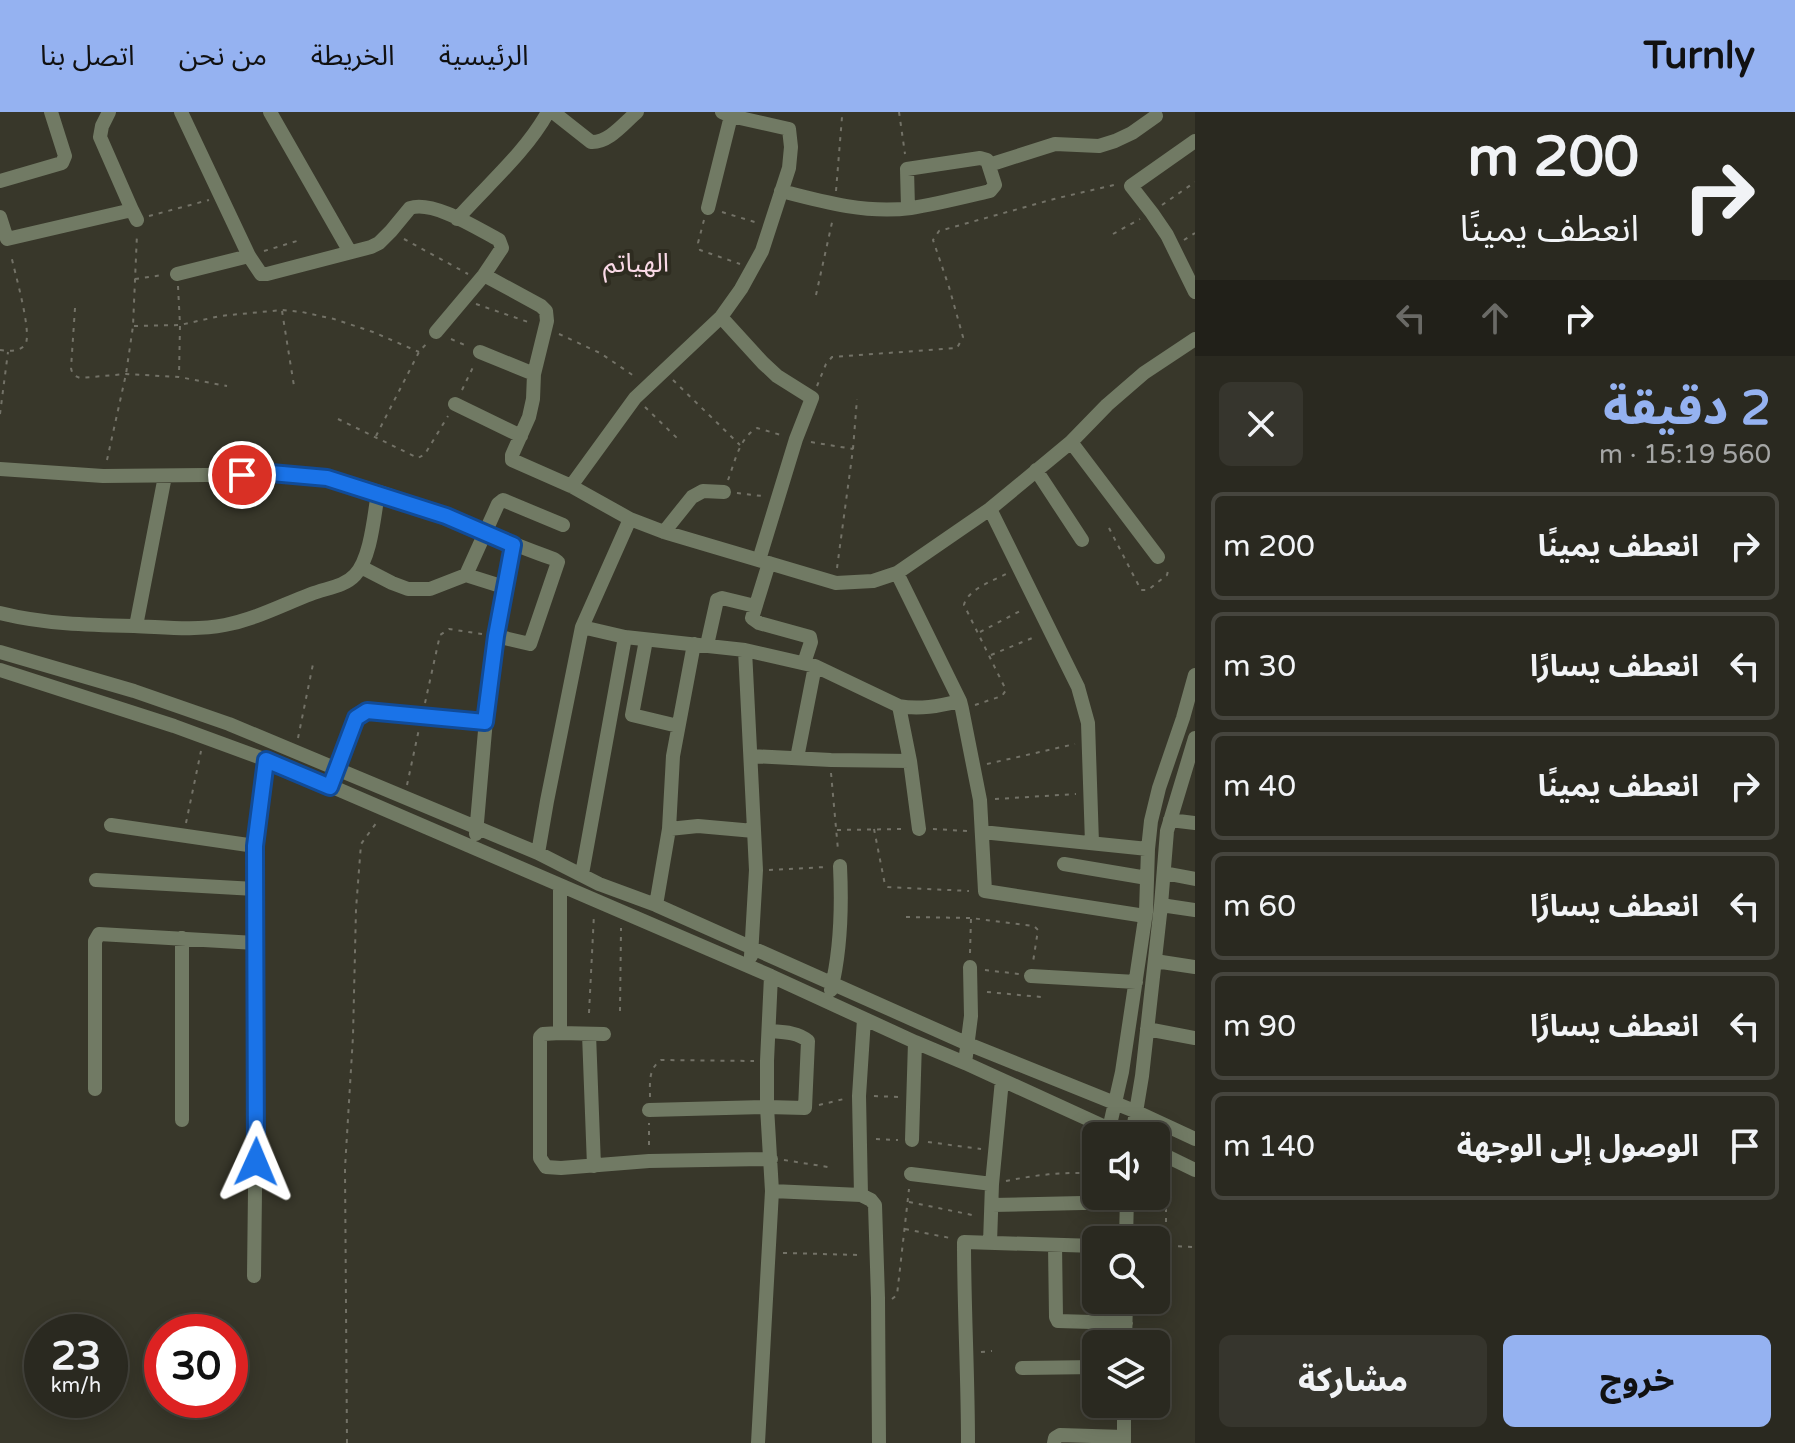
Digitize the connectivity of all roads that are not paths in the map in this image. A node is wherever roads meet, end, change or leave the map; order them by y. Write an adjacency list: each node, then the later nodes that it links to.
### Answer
1 (51, 112): 11 (street)
2 (109, 112): 15 (street)
3 (181, 112): 18 (street)
4 (270, 112): 17 (street)
5 (551, 112): 6 (street); 16 (street)
6 (637, 112)
7 (726, 114): 12 (street); 13 (street)
8 (1156, 116): 10 (street)
9 (1195, 141): 21 (street)
10 (989, 165): 14 (street); 14 (street)
11 (0, 181)
12 (781, 191): 14 (street); 22 (street)
13 (708, 208)
14 (908, 208)
15 (0, 217)
16 (457, 219): 17 (street); 20 (street)
17 (350, 252): 18 (street)
18 (249, 256): 19 (street)
19 (177, 274)
20 (482, 277): 23 (street); 26 (street)
21 (1195, 292)
22 (721, 317): 33 (street); 44 (street)
23 (436, 332)
24 (1195, 339): 29 (street)
25 (480, 352): 26 (street)
26 (534, 374): 28 (street)
27 (455, 404): 28 (street)
28 (521, 436): 33 (street)
29 (1071, 442): 31 (street); 43 (street)
30 (0, 469): 32 (street)
31 (1036, 470): 36 (street); 41 (street)
32 (165, 476): 35 (street); 51 (street)
33 (571, 486): 37 (street)
34 (724, 492): 40 (street)
35 (378, 493): 39 (street); 45 (street)
36 (990, 509): 46 (street); 82 (street)
37 (630, 519): 40 (street); 52 (street)
38 (563, 525): 39 (street)
39 (486, 532): 42 (street); 47 (street)
40 (664, 532): 44 (street)
41 (1082, 540)
42 (513, 545): 48 (street); 53 (street)
43 (1158, 557)
44 (764, 561): 46 (street); 49 (street)
45 (361, 567): 47 (street); 51 (street)
46 (897, 573): 62 (street)
47 (466, 575): 48 (street)
48 (504, 587): 53 (street)
49 (755, 606): 56 (street); 59 (street)
50 (0, 613): 51 (street)
51 (136, 626)
52 (582, 627): 54 (street); 86 (street)
53 (496, 636): 64 (street)
54 (625, 637): 55 (street); 90 (street)
55 (646, 640): 56 (street); 65 (street)
56 (700, 645): 57 (street); 65 (street)
57 (745, 650): 59 (street); 68 (street)
58 (0, 652): 72 (street)
59 (810, 665): 63 (street); 69 (street)
60 (0, 670): 70 (street)
61 (1195, 675): 85 (street)
62 (961, 705): 63 (street); 81 (street)
63 (899, 706): 71 (street)
64 (485, 722): 72 (street); 77 (street)
65 (678, 726): 78 (street)
66 (1195, 738): 67 (street)
67 (1192, 754): 74 (street)
68 (751, 756): 69 (street); 80 (street)
69 (797, 758): 71 (street)
70 (266, 760): 73 (street); 83 (street)
71 (910, 761): 79 (street)
72 (336, 769): 73 (street); 77 (street)
73 (330, 787): 84 (street)
74 (1170, 820): 75 (street); 89 (street)
75 (1195, 823)
76 (111, 825): 83 (street)
77 (477, 828): 84 (street); 86 (street)
78 (669, 829): 80 (street); 96 (street)
79 (919, 829)
80 (754, 831): 102 (street)
81 (982, 832): 82 (street); 99 (street)
82 (1092, 843): 85 (street)
83 (255, 846): 95 (street)
84 (475, 848): 94 (street)
85 (1148, 849): 91 (street)
86 (538, 853): 90 (street)
87 (1064, 864): 91 (street)
88 (840, 866): 110 (street)
89 (1164, 873): 92 (street); 97 (street)
90 (582, 874): 96 (street)
91 (1147, 878): 99 (street)
92 (1195, 879)
93 (96, 880): 95 (street)
94 (560, 886): 106 (street); 115 (street)
95 (255, 889): 101 (street)
96 (656, 905): 102 (street)
97 (1161, 905): 98 (street); 103 (street)
98 (1195, 910)
99 (1145, 916): 109 (street)
100 (182, 938): 101 (street); 121 (street); 126 (street)
101 (256, 943): 145 (street)
102 (752, 947): 106 (street); 110 (street)
103 (1155, 961): 105 (street); 113 (street)
104 (970, 967): 118 (street)
105 (1195, 967)
106 (750, 968): 107 (street)
107 (771, 976): 111 (street); 114 (street)
108 (1031, 976): 109 (street)
109 (1136, 982): 122 (street)
110 (833, 983): 111 (street); 118 (street)
111 (828, 1002): 112 (street)
112 (864, 1019): 117 (street); 139 (street)
113 (1147, 1029): 116 (street); 125 (street)
114 (769, 1031): 123 (street); 123 (street)
115 (560, 1033): 134 (street); 134 (street)
116 (1195, 1038)
117 (915, 1042): 119 (street); 131 (street)
118 (968, 1044): 119 (street); 122 (street)
119 (965, 1063): 120 (street)
120 (1002, 1080): 127 (street); 137 (street)
121 (95, 1089)
122 (1115, 1104): 125 (street); 128 (street)
123 (767, 1107): 124 (street); 133 (street)
124 (649, 1110)
125 (1137, 1112): 129 (street); 130 (street)
126 (182, 1120)
127 (1094, 1122)
128 (1111, 1122)
129 (1135, 1122)
130 (1195, 1139)
131 (912, 1140)
132 (1170, 1158): 135 (street)
133 (771, 1159): 134 (street); 138 (street)
134 (594, 1166)
135 (1195, 1170)
136 (911, 1174): 137 (street)
137 (992, 1184): 141 (street)
138 (772, 1191): 139 (street); 151 (street)
139 (861, 1195): 152 (street)
140 (1082, 1203): 141 (street)
141 (992, 1212): 142 (street)
142 (990, 1243): 143 (street); 153 (street)
143 (1055, 1245): 144 (street); 146 (street)
144 (1082, 1246)
145 (254, 1276)
146 (1101, 1314)
147 (1082, 1367): 148 (street)
148 (1022, 1368)
149 (1124, 1418): 150 (street)
150 (1124, 1440): 154 (street)
151 (758, 1443)
152 (879, 1443)
153 (968, 1443)
154 (1054, 1443)

